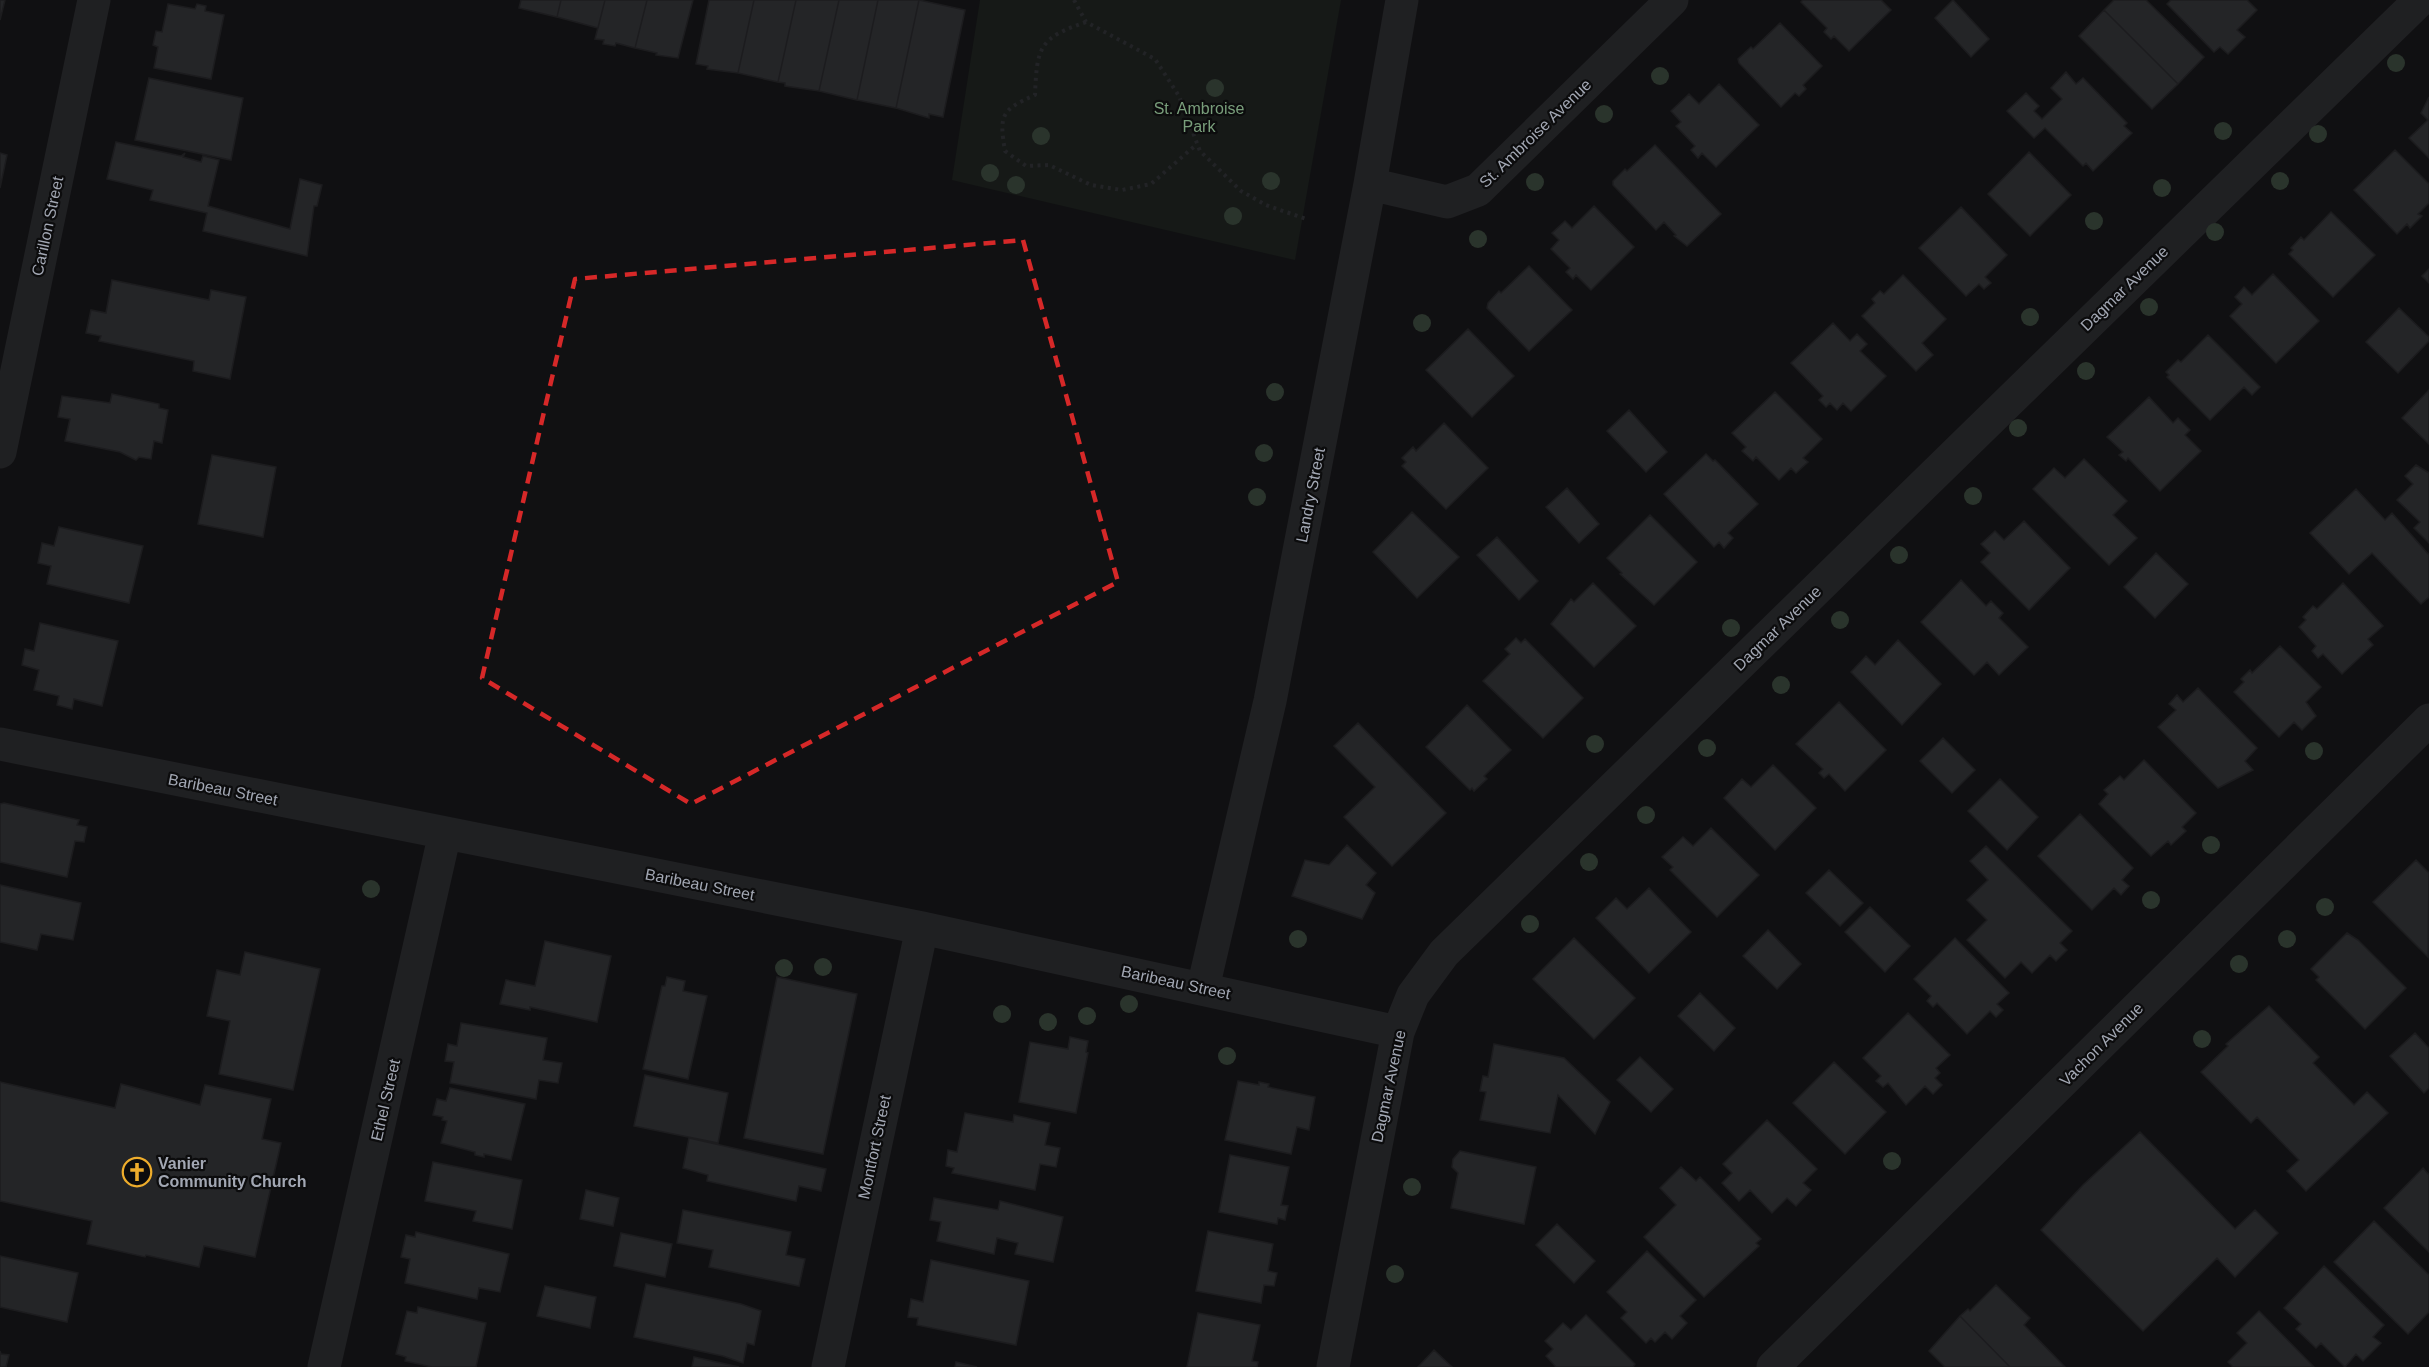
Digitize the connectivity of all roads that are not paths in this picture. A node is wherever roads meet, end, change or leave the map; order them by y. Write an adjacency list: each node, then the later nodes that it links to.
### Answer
1 (94, 0): 6 (street, Carillon Street)
2 (1402, 0): 5 (street, Landry Street)
3 (1672, 0): 5 (street, St. Ambroise Avenue)
4 (2420, 0): 12 (street, Dagmar Avenue)
5 (1370, 184): 11 (street, Landry Street)
6 (0, 452)
7 (2429, 720): 16 (street, Vachon Avenue)
8 (0, 744): 9 (street, Baribeau Street)
9 (445, 833): 10 (street, Baribeau Street); 13 (street, Ethel Street)
10 (922, 928): 11 (street, Baribeau Street); 14 (street, Montfort Street)
11 (1203, 988): 12 (street, Baribeau Street)
12 (1398, 1032): 15 (street, Dagmar Avenue)
13 (324, 1367)
14 (828, 1367)
15 (1333, 1367)
16 (1773, 1367)

